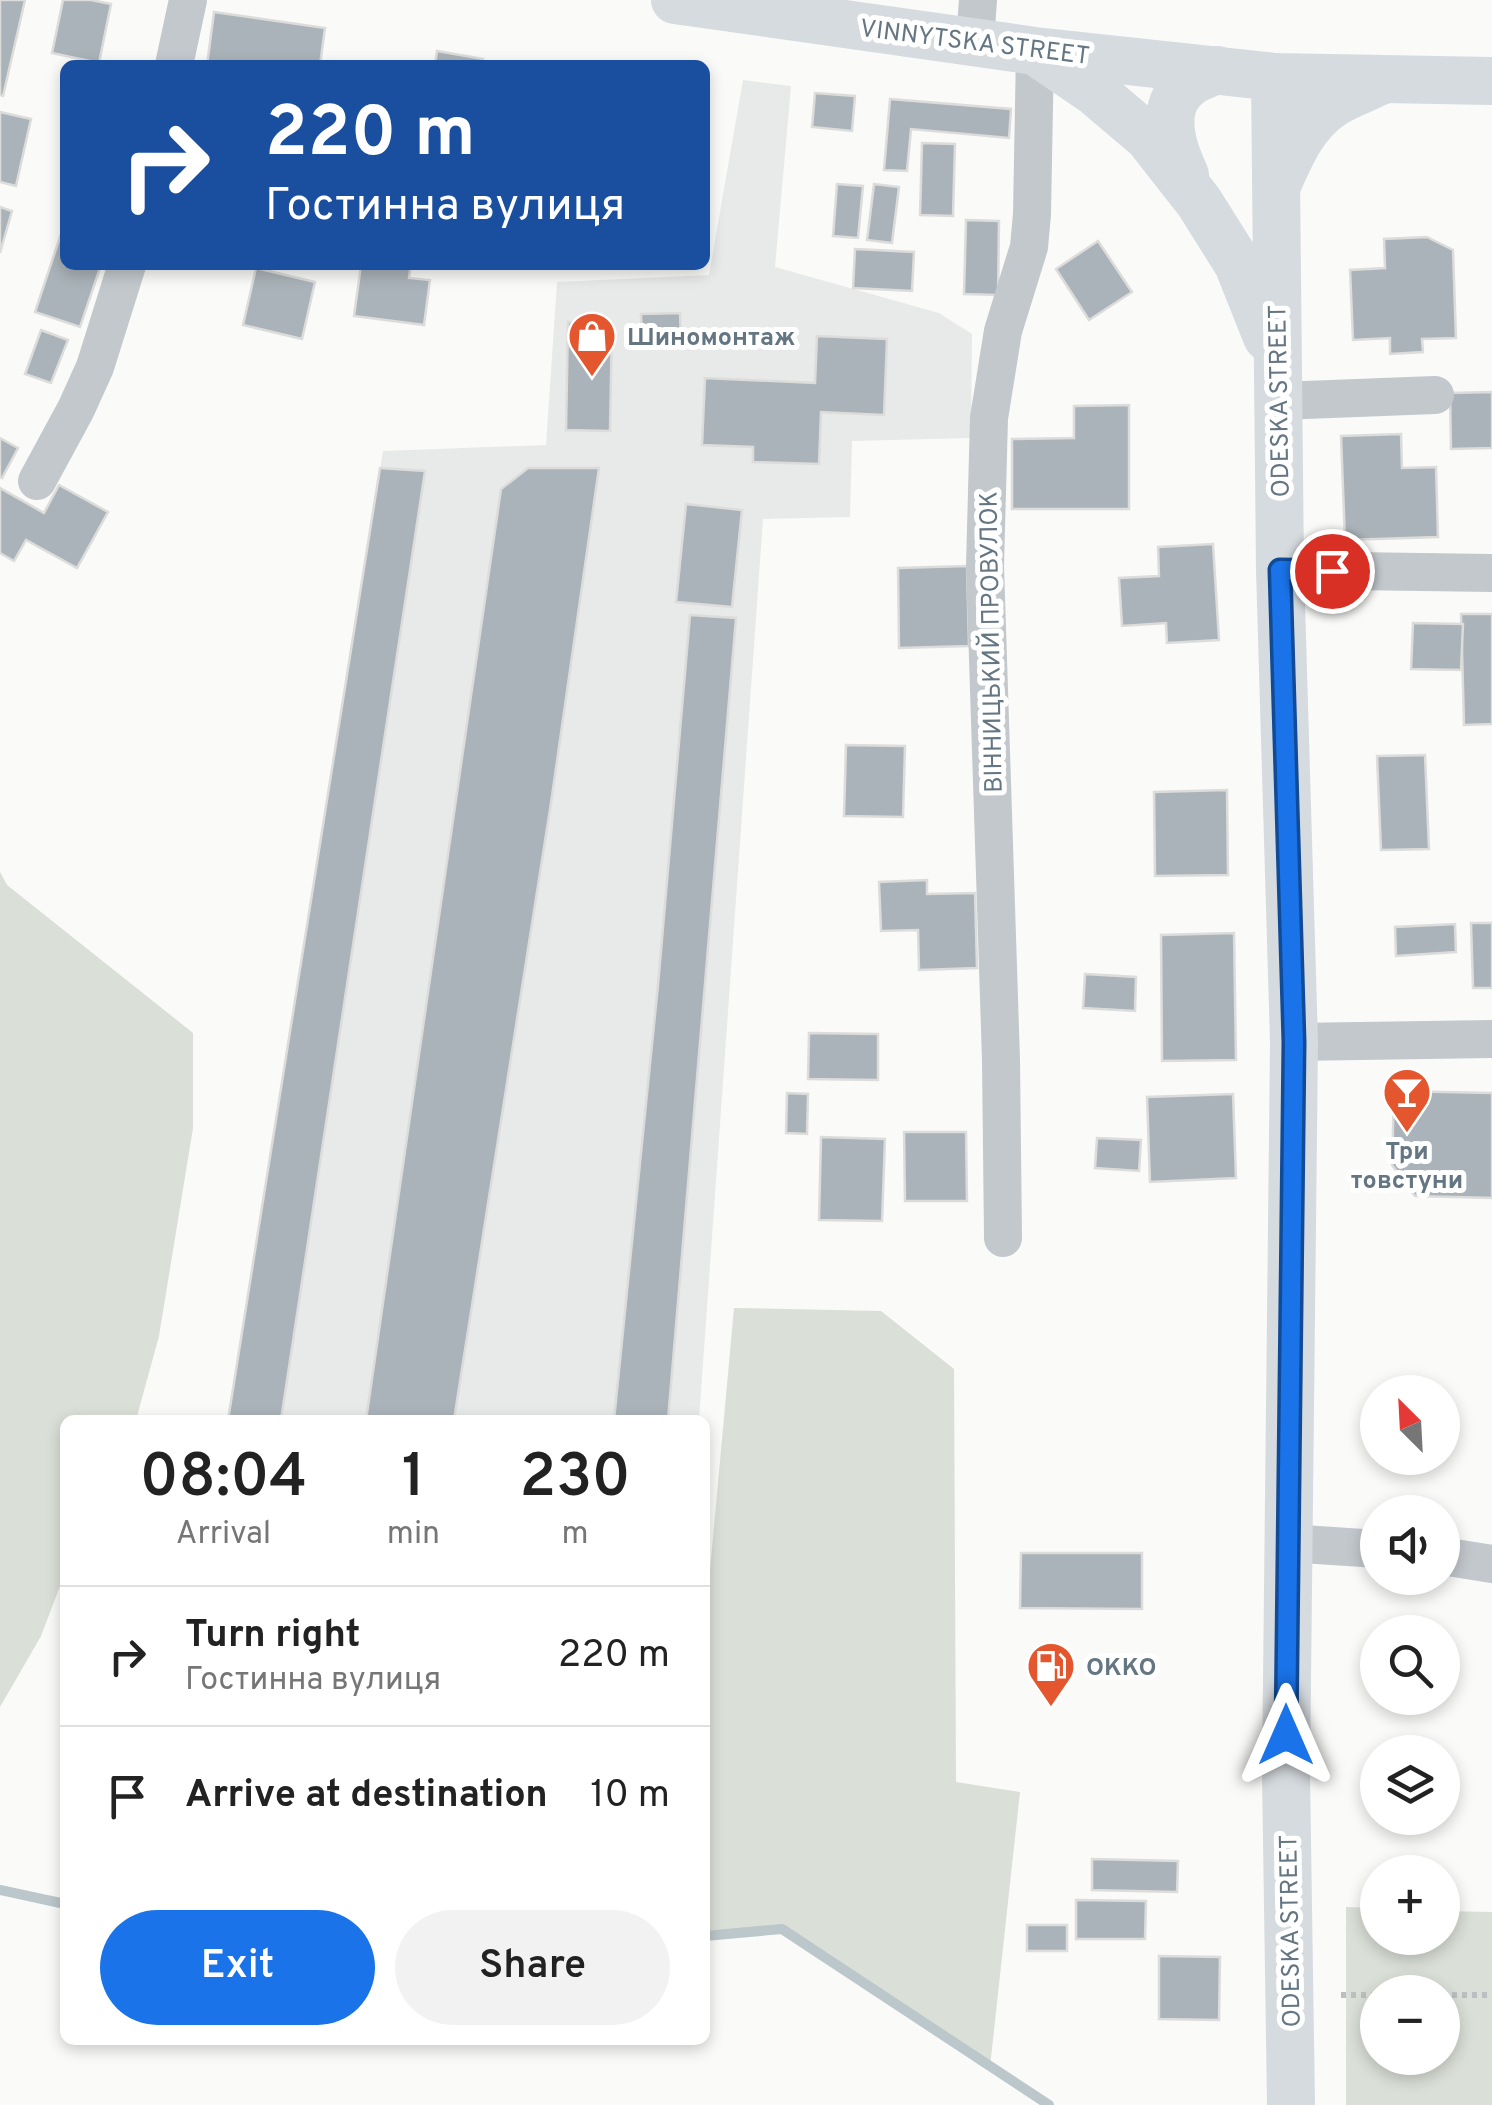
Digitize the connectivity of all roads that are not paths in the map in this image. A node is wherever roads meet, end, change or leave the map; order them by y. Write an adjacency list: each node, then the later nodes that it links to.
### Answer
1 (188, 0): 5 (street)
2 (674, 0): 3 (main road, VINNYTSKA STREET)
3 (977, 21): 4 (main road, VINNYTSKA STREET)
4 (1035, 51): 6 (main road, VINNYTSKA STREET); 11 (main road); 20 (street, ВІННИЦЬКИЙ ПРОВУЛОК)
5 (175, 60)
6 (1216, 70): 7 (main road, VINNYTSKA STREET); 11 (main road)
7 (1276, 76): 8 (main road, VINNYTSKA STREET); 10 (main road, ODESKA STREET)
8 (1384, 79): 9 (main road, VINNYTSKA STREET); 10 (main road)
9 (1492, 81)
10 (1276, 186): 13 (main road, ODESKA STREET)
11 (1199, 202): 13 (main road)
12 (125, 270): 15 (street)
13 (1278, 382): 14 (street); 16 (main road, ODESKA STREET)
14 (1435, 395)
15 (37, 481)
16 (1280, 570): 17 (street); 19 (main road, ODESKA STREET)
17 (1492, 573)
18 (1492, 1039): 19 (street)
19 (1294, 1042): 21 (main road, ODESKA STREET)
20 (1003, 1238)
21 (1287, 1544): 22 (street); 25 (main road, ODESKA STREET)
22 (1360, 1548)
23 (1460, 1559): 24 (street)
24 (1492, 1564)
25 (1291, 2105)

